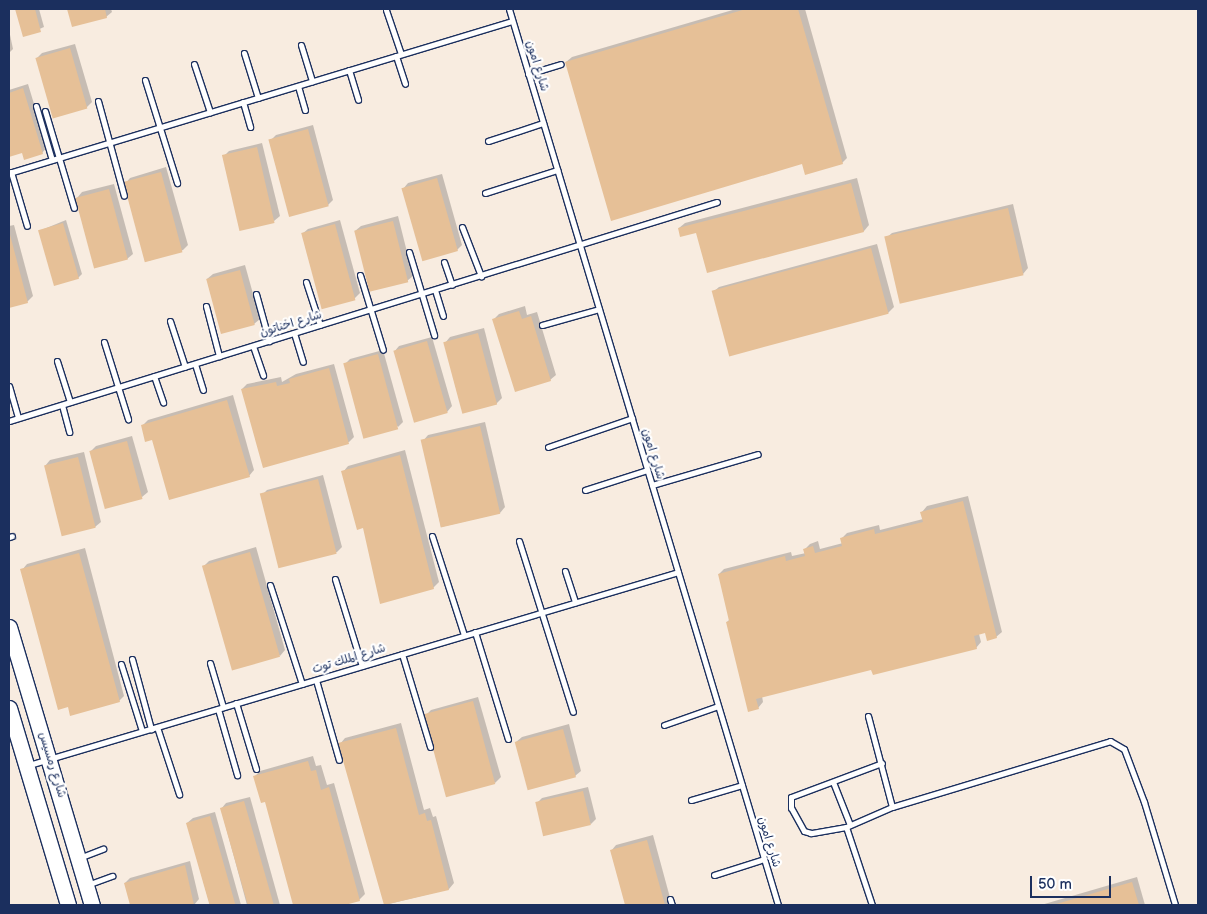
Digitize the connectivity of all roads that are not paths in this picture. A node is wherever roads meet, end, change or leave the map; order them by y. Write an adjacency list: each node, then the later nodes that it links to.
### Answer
1 (509, 9): 3 (lane, شارع امون)
2 (386, 10): 6 (lane)
3 (512, 21): 6 (lane); 10 (lane, شارع امون)
4 (301, 45): 12 (lane)
5 (244, 53): 15 (lane)
6 (399, 55): 9 (lane); 13 (lane)
7 (194, 64): 22 (lane)
8 (561, 64): 10 (lane)
9 (349, 70): 12 (lane); 16 (lane)
10 (528, 74): 23 (lane, شارع امون)
11 (145, 80): 24 (lane)
12 (312, 81): 14 (lane)
13 (405, 84)
14 (298, 86): 15 (lane); 20 (lane)
15 (258, 98): 18 (lane)
16 (358, 100)
17 (98, 101): 27 (lane)
18 (243, 102): 22 (lane); 25 (lane)
19 (36, 106): 29 (lane)
20 (305, 110)
21 (45, 111): 28 (lane)
22 (210, 112): 24 (lane)
23 (543, 123): 26 (lane); 30 (lane, شارع امون)
24 (160, 127): 27 (lane); 32 (lane)
25 (250, 127)
26 (488, 141)
27 (109, 143): 28 (lane); 34 (lane)
28 (59, 158): 29 (lane); 36 (lane)
29 (52, 160): 31 (lane)
30 (557, 170): 33 (lane); 39 (lane, شارع امون)
31 (10, 173): 37 (lane)
32 (177, 183)
33 (485, 193)
34 (124, 196)
35 (717, 202): 39 (lane, شارع اخناتون)
36 (74, 208)
37 (27, 226)
38 (462, 227): 43 (lane)
39 (580, 245): 43 (lane, شارع اخناتون); 50 (lane, شارع امون)
40 (409, 252): 48 (lane)
41 (444, 262): 45 (lane)
42 (360, 275): 51 (lane)
43 (481, 276): 45 (lane, شارع اخناتون)
44 (306, 282): 54 (lane)
45 (452, 285): 46 (lane, شارع اخناتون)
46 (435, 290): 48 (lane, شارع اخناتون); 52 (lane)
47 (256, 294): 58 (lane)
48 (422, 294): 51 (lane, شارع اخناتون); 57 (lane)
49 (206, 306): 62 (lane)
50 (599, 309): 55 (lane); 76 (lane, شارع امون)
51 (370, 310): 54 (lane, شارع اخناتون); 61 (lane)
52 (443, 316)
53 (170, 321): 66 (lane)
54 (320, 325): 56 (lane, شارع اخناتون)
55 (542, 325)
56 (294, 333): 58 (lane, شارع اخناتون); 64 (lane)
57 (434, 335)
58 (269, 341): 60 (lane, شارع اخناتون)
59 (104, 342): 70 (lane)
60 (253, 346): 62 (lane, شارع اخناتون); 67 (lane)
61 (383, 350)
62 (219, 356): 65 (lane, شارع اخناتون)
63 (58, 361): 72 (lane)
64 (303, 362)
65 (195, 364): 66 (lane, شارع اخناتون); 71 (lane)
66 (185, 367): 68 (lane, شارع اخناتون)
67 (262, 375)
68 (154, 376): 70 (lane, شارع اخناتون); 73 (lane)
69 (9, 386): 75 (lane)
70 (118, 388): 72 (lane, شارع اخناتون); 77 (lane)
71 (203, 390)
72 (70, 402): 74 (lane, شارع اخناتون)
73 (163, 402)
74 (62, 405): 75 (lane, شارع اخناتون); 79 (lane)
75 (18, 418): 78 (lane, شارع اخناتون)
76 (632, 418): 80 (lane); 82 (lane, شارع امون)
77 (128, 419)
78 (9, 421)
79 (69, 432)
80 (548, 447)
81 (758, 454): 83 (lane)
82 (647, 470): 83 (lane, شارع امون); 84 (lane)
83 (652, 485): 88 (lane, شارع امون)
84 (585, 490)
85 (432, 536): 95 (lane)
86 (519, 541): 92 (lane)
87 (565, 571): 91 (lane)
88 (678, 572): 91 (lane, شارع الملك توت); 104 (lane, شارع امون)
89 (335, 579): 100 (lane)
90 (270, 585): 102 (lane)
91 (575, 602): 92 (lane, شارع الملك توت)
92 (542, 612): 94 (lane, شارع الملك توت); 107 (lane)
93 (9, 627): 115 (street, شارع رمسيس)
94 (475, 632): 95 (lane, شارع الملك توت); 113 (lane)
95 (464, 636): 96 (lane, شارع الملك توت)
96 (402, 654): 100 (lane, شارع الملك توت); 114 (lane)
97 (132, 659): 111 (lane)
98 (210, 663): 106 (lane)
99 (120, 664): 112 (lane)
100 (362, 666): 101 (lane, شارع الملك توت)
101 (316, 680): 102 (lane, شارع الملك توت); 116 (lane)
102 (302, 684): 103 (lane, شارع الملك توت)
103 (236, 703): 106 (lane, شارع الملك توت); 119 (lane)
104 (718, 706): 109 (lane); 122 (lane, شارع امون)
105 (9, 708): 118 (street, شارع رمسيس)
106 (220, 708): 110 (lane, شارع الملك توت); 120 (lane)
107 (573, 712)
108 (868, 716): 117 (lane)
109 (664, 725)
110 (158, 727): 111 (lane, شارع الملك توت); 123 (lane)
111 (151, 729): 112 (lane, شارع الملك توت)
112 (142, 731): 115 (lane, شارع الملك توت)
113 (508, 739)
114 (430, 747)
115 (51, 759): 118 (lane, شارع الملك توت); 128 (street, شارع رمسيس)
116 (340, 760)
117 (882, 763): 121 (lane); 125 (lane)
118 (26, 766): 134 (street, شارع رمسيس)
119 (256, 769)
120 (237, 775)
121 (833, 782): 126 (lane); 126 (lane)
122 (742, 784): 124 (lane); 129 (lane, شارع امون)
123 (179, 794)
124 (691, 800)
125 (892, 807): 126 (lane); 139 (lane)
126 (848, 826): 138 (lane)
127 (103, 849): 128 (lane)
128 (79, 858): 132 (street, شارع رمسيس)
129 (764, 859): 130 (lane); 137 (lane, شارع امون)
130 (714, 875)
131 (112, 876): 132 (lane)
132 (86, 885): 135 (street, شارع رمسيس)
133 (670, 899): 136 (lane)
134 (68, 905)
135 (92, 905)
136 (672, 905)
137 (778, 905)
138 (872, 905)
139 (1175, 905)

